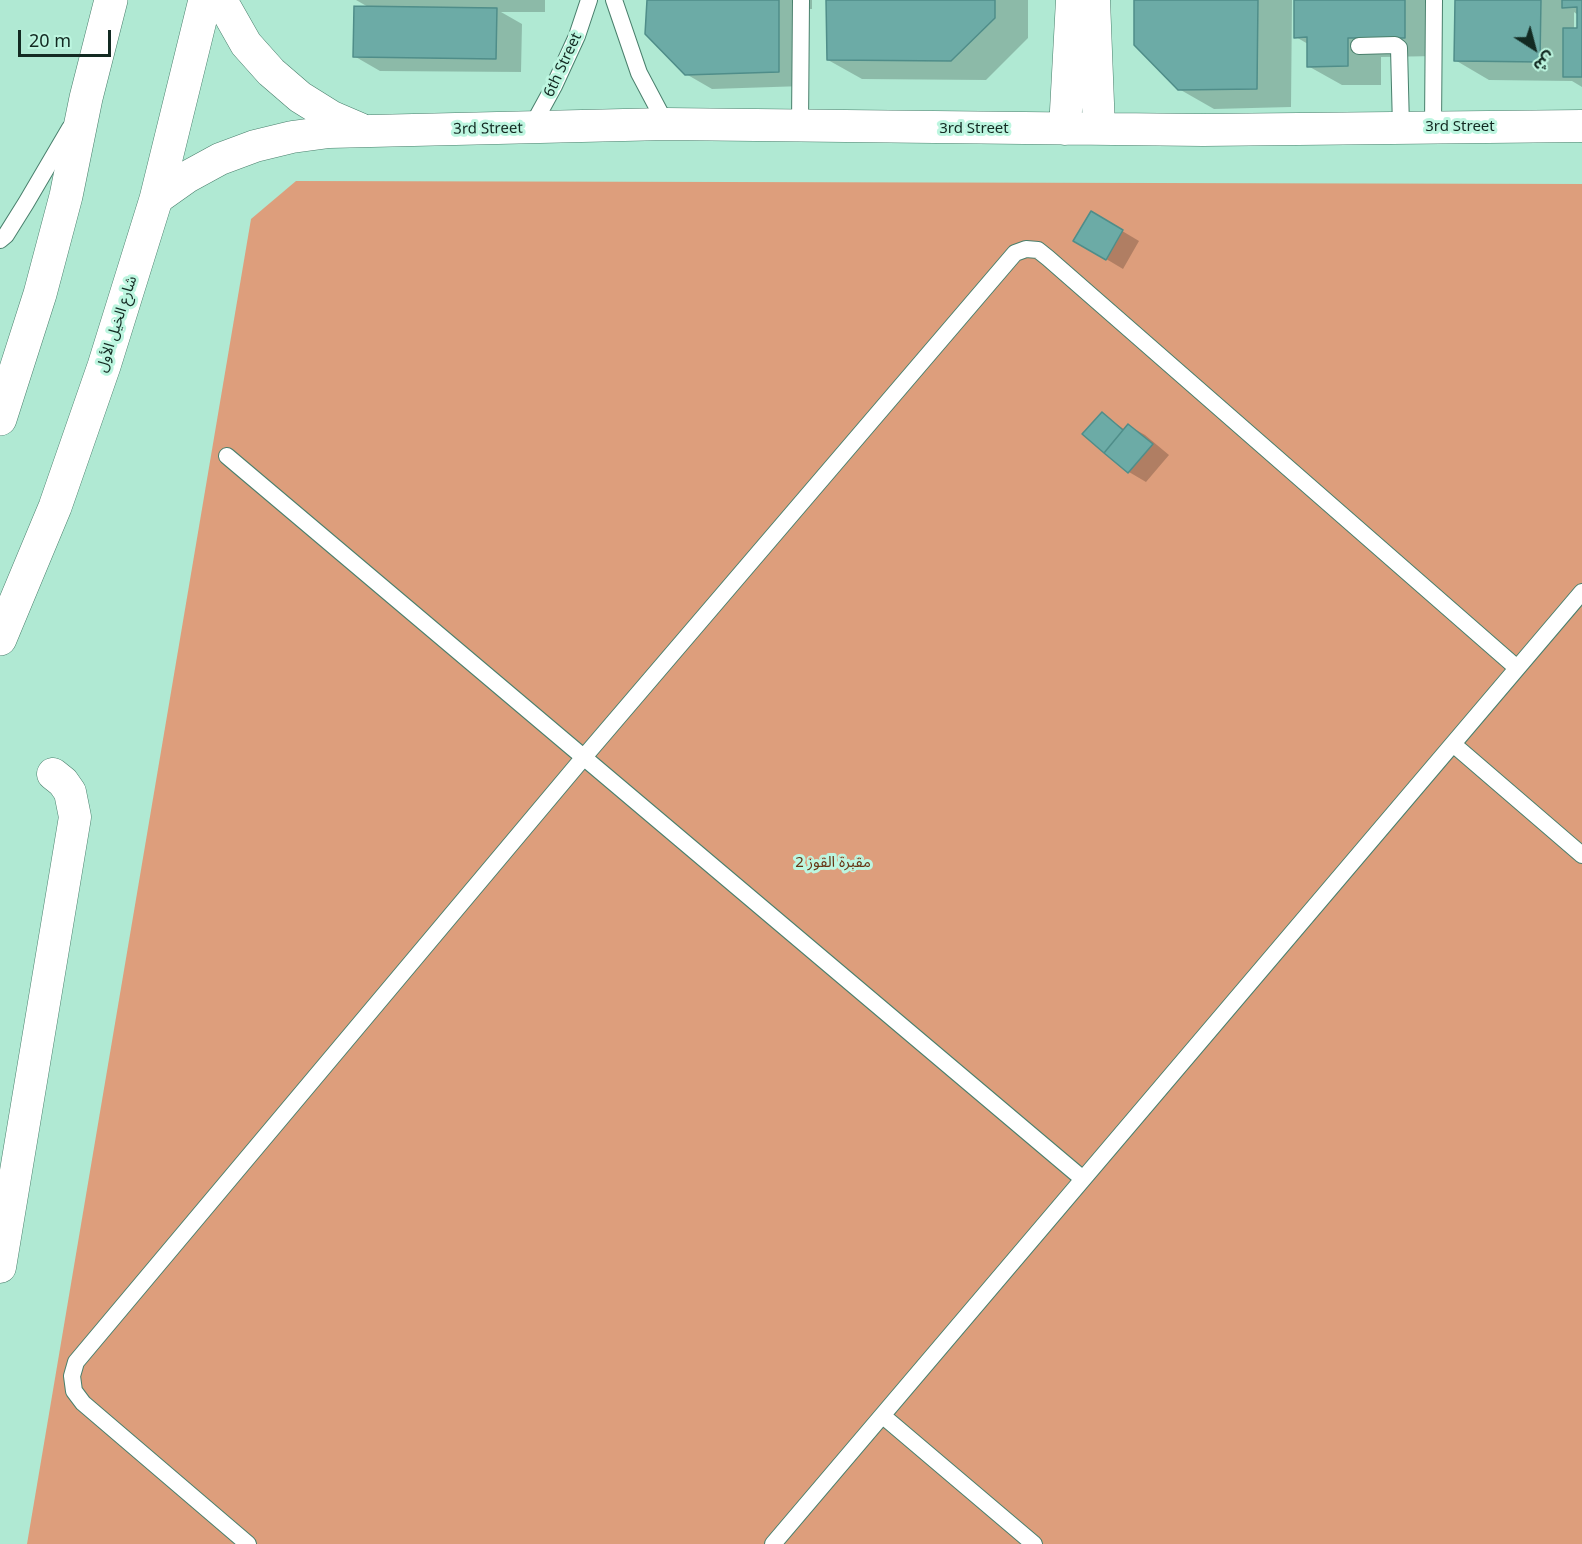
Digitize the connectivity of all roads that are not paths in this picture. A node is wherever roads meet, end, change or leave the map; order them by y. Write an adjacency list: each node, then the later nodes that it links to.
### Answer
1 (111, 0): 11 (main road)
2 (205, 0): 21 (main road, شارع الخيل الأول)
3 (221, 0): 20 (street)
4 (589, 0): 17 (lane, 6th Street)
5 (614, 0): 12 (lane)
6 (801, 0): 13 (lane)
7 (1072, 0): 18 (street)
8 (1094, 0): 19 (street)
9 (1434, 0): 16 (lane)
10 (1359, 45): 15 (lane)
11 (86, 98): 22 (lane); 23 (main road)
12 (666, 124): 13 (street, 3rd Street); 17 (street, 3rd Street)
13 (800, 126): 18 (street, 3rd Street)
14 (1582, 126): 16 (street, 3rd Street)
15 (1401, 127): 16 (street, 3rd Street); 19 (street, 3rd Street)
16 (1433, 127)
17 (531, 128): 20 (street, 3rd Street)
18 (1065, 129): 19 (street, 3rd Street)
19 (1099, 129)
20 (367, 132): 21 (street, 3rd Street)
21 (156, 199): 26 (main road, شارع الخيل الأول)
22 (0, 240)
23 (0, 419)
24 (227, 456): 29 (lane)
25 (1582, 592): 27 (lane)
26 (0, 639)
27 (1517, 668): 28 (lane); 29 (lane)
28 (1453, 744): 31 (lane); 32 (lane)
29 (584, 757): 32 (lane); 36 (lane)
30 (53, 774): 33 (street)
31 (1582, 855)
32 (1083, 1179): 35 (lane)
33 (6, 1203): 34 (street)
34 (0, 1267)
35 (883, 1416): 37 (lane); 38 (lane)
36 (248, 1544)
37 (773, 1544)
38 (1034, 1544)

